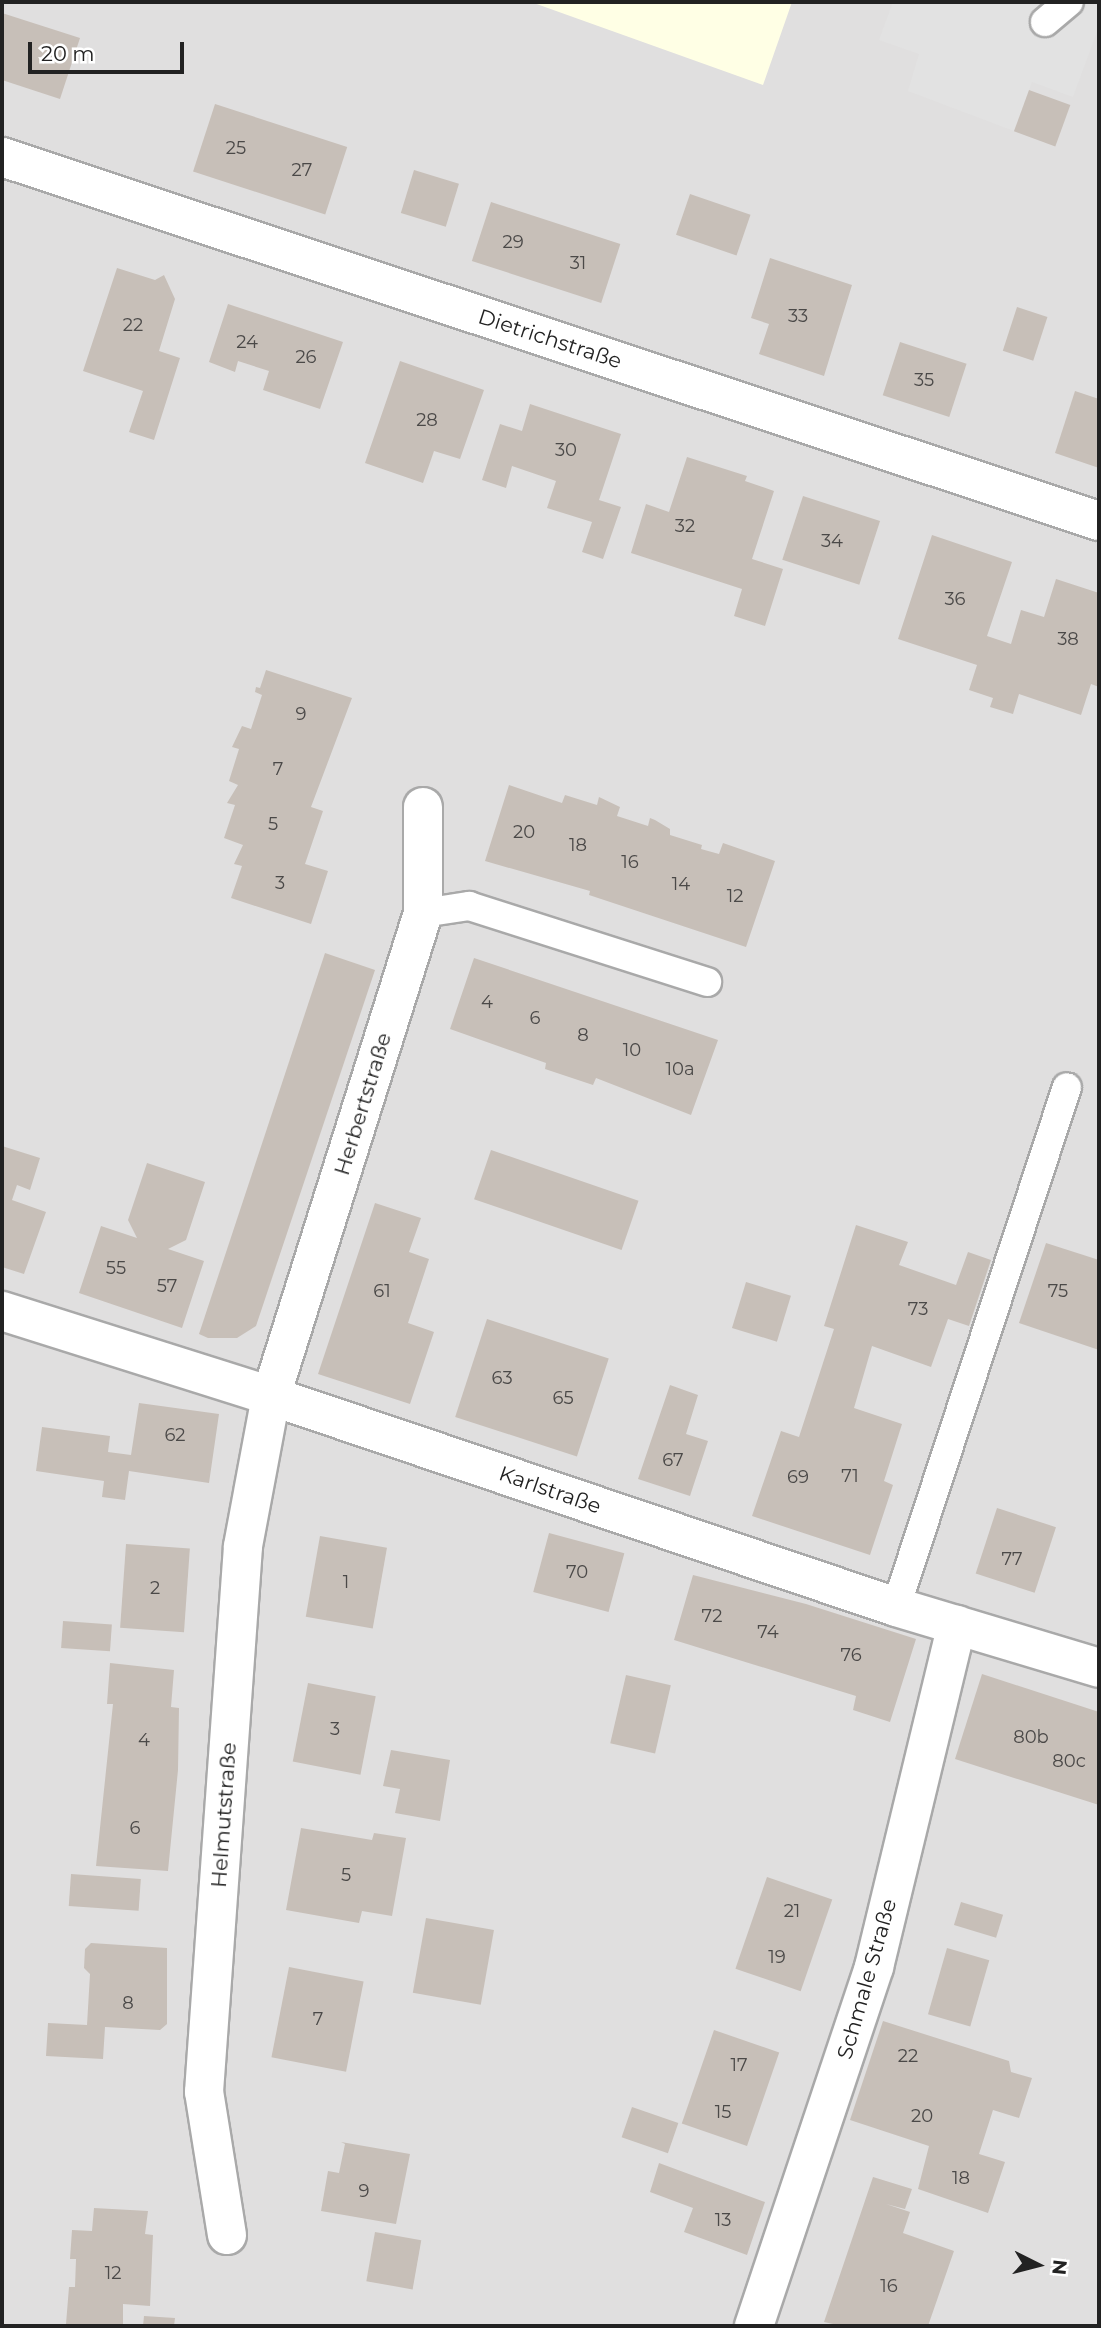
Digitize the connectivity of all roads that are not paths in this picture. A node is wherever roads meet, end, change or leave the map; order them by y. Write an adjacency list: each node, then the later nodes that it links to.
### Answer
1 (1069, 2): 2 (lane)
2 (1045, 22)
3 (2, 157): 4 (street, Dietrichstraße)
4 (1099, 521)
5 (423, 807): 6 (street, Herbertstraße)
6 (423, 913): 7 (lane); 10 (street, Herbertstraße)
7 (707, 982)
8 (1066, 1087): 11 (lane)
9 (2, 1311): 10 (street, Karlstraße)
10 (271, 1396): 11 (street, Karlstraße); 14 (street, Helmutstraße)
11 (896, 1607): 12 (street, Karlstraße)
12 (957, 1625): 13 (street, Karlstraße); 15 (street, Schmale Straße)
13 (1099, 1668)
14 (227, 2235)
15 (754, 2326)

